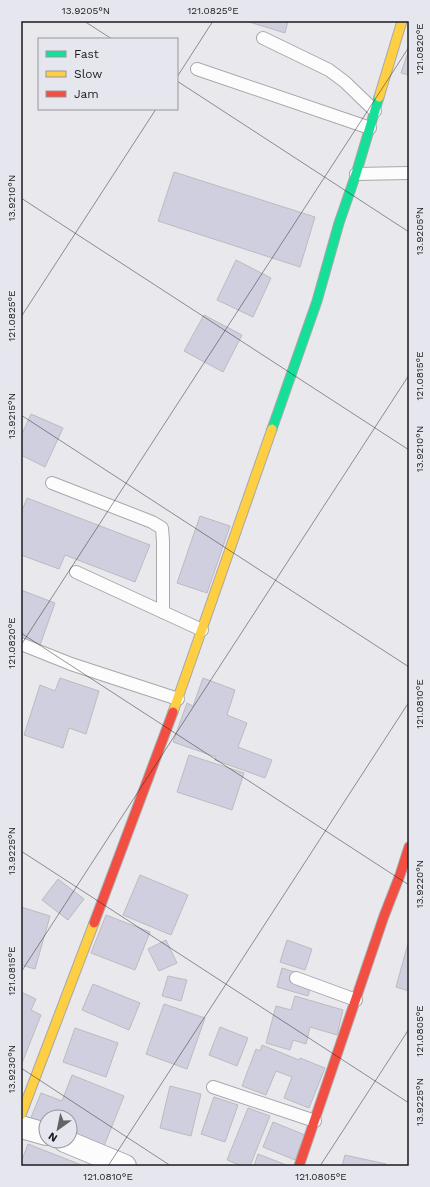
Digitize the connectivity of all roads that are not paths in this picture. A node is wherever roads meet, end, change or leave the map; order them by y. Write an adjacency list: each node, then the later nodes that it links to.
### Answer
1 (389, 21): 2 (lane)
2 (401, 25): 5 (street)
3 (262, 38): 5 (lane)
4 (197, 69): 6 (lane)
5 (375, 111): 6 (street)
6 (370, 128): 8 (street)
7 (409, 173): 8 (lane)
8 (356, 174): 12 (street)
9 (52, 483): 11 (lane)
10 (76, 572): 11 (lane)
11 (163, 612): 12 (lane)
12 (202, 630): 14 (street)
13 (21, 644): 14 (lane)
14 (178, 699): 19 (street)
15 (409, 847): 17 (street)
16 (296, 978): 17 (lane)
17 (356, 1000): 20 (street)
18 (213, 1087): 20 (lane)
19 (21, 1115)
20 (315, 1121): 25 (street)
21 (21, 1127): 22 (street)
22 (38, 1132)
23 (78, 1146): 24 (street)
24 (125, 1166)
25 (299, 1166)

